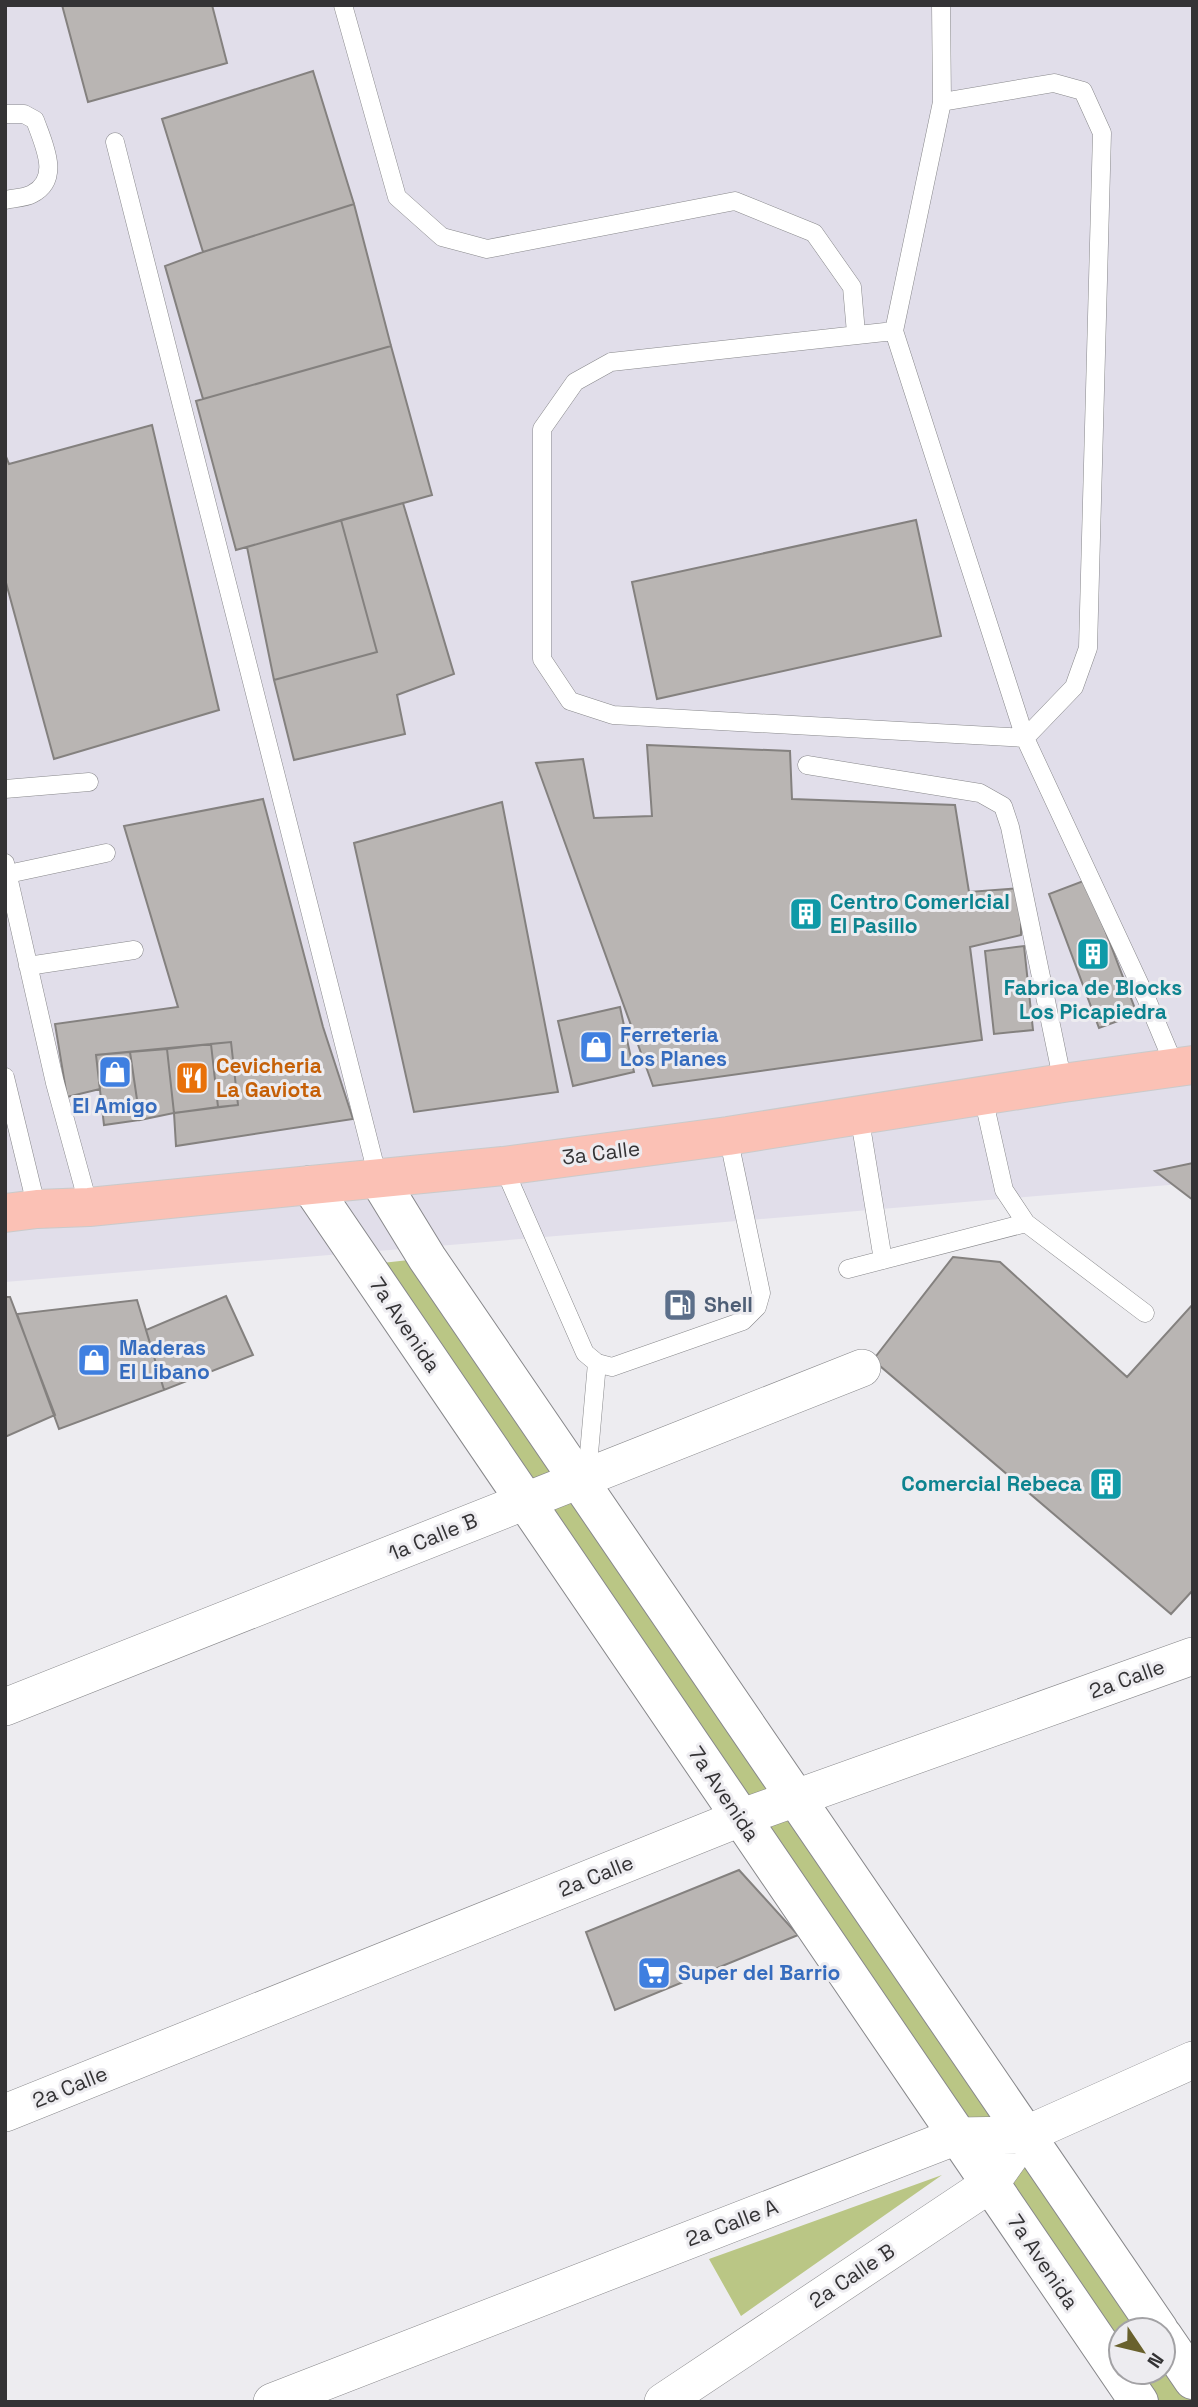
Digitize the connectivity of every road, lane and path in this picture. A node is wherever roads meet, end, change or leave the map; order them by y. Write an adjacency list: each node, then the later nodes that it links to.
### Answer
1 (343, 5): 8 (lane)
2 (941, 5): 3 (lane)
3 (942, 102): 7 (lane); 9 (lane)
4 (5, 114): 6 (lane)
5 (115, 142): 25 (lane)
6 (5, 200)
7 (894, 331): 8 (lane); 9 (lane)
8 (856, 333): 9 (lane)
9 (1025, 738): 17 (lane)
10 (807, 765): 19 (lane)
11 (89, 782): 12 (lane)
12 (5, 789)
13 (107, 853): 14 (lane)
14 (6, 869): 16 (lane)
15 (134, 950): 16 (lane)
16 (28, 966): 27 (lane)
17 (1184, 1066): 19 (main road, 3a Calle)
18 (5, 1077): 22 (lane)
19 (1063, 1083): 20 (main road, 3a Calle)
20 (983, 1097): 21 (main road, 3a Calle); 29 (lane)
21 (859, 1114): 23 (main road, 3a Calle); 30 (lane)
22 (11, 1127): 28 (lane)
23 (728, 1136): 24 (main road, 3a Calle); 33 (lane)
24 (503, 1166): 25 (main road, 3a Calle); 33 (lane)
25 (379, 1178): 26 (main road, 3a Calle); 35 (street)
26 (310, 1185): 27 (main road, 3a Calle); 36 (street, 7a Avenida)
27 (89, 1207): 28 (main road, 3a Calle)
28 (21, 1211)
29 (1027, 1223): 30 (lane); 32 (lane)
30 (883, 1260): 31 (lane)
31 (848, 1269)
32 (1145, 1313)
33 (597, 1363): 35 (lane)
34 (862, 1368): 35 (street, 1a Calle B)
35 (582, 1478): 36 (street, 1a Calle B); 39 (street)
36 (523, 1501): 38 (street, 1a Calle B); 40 (street, 7a Avenida)
37 (1193, 1656): 39 (street, 2a Calle)
38 (5, 1707)
39 (796, 1798): 40 (street, 2a Calle); 43 (street)
40 (740, 1818): 42 (street, 2a Calle); 44 (street, 7a Avenida)
41 (1193, 2060): 43 (street, 2a Calle A)
42 (5, 2113)
43 (1025, 2134): 44 (street, 2a Calle A); 45 (street, 2a Calle B); 46 (street)
44 (957, 2136): 45 (street, 7a Avenida); 49 (street, 2a Calle A)
45 (990, 2184): 50 (street, 2a Calle B); 51 (street, 7a Avenida)
46 (1149, 2316)
47 (1177, 2357): 48 (street)
48 (1193, 2380)
49 (272, 2402)
50 (663, 2402)
51 (1139, 2402)

